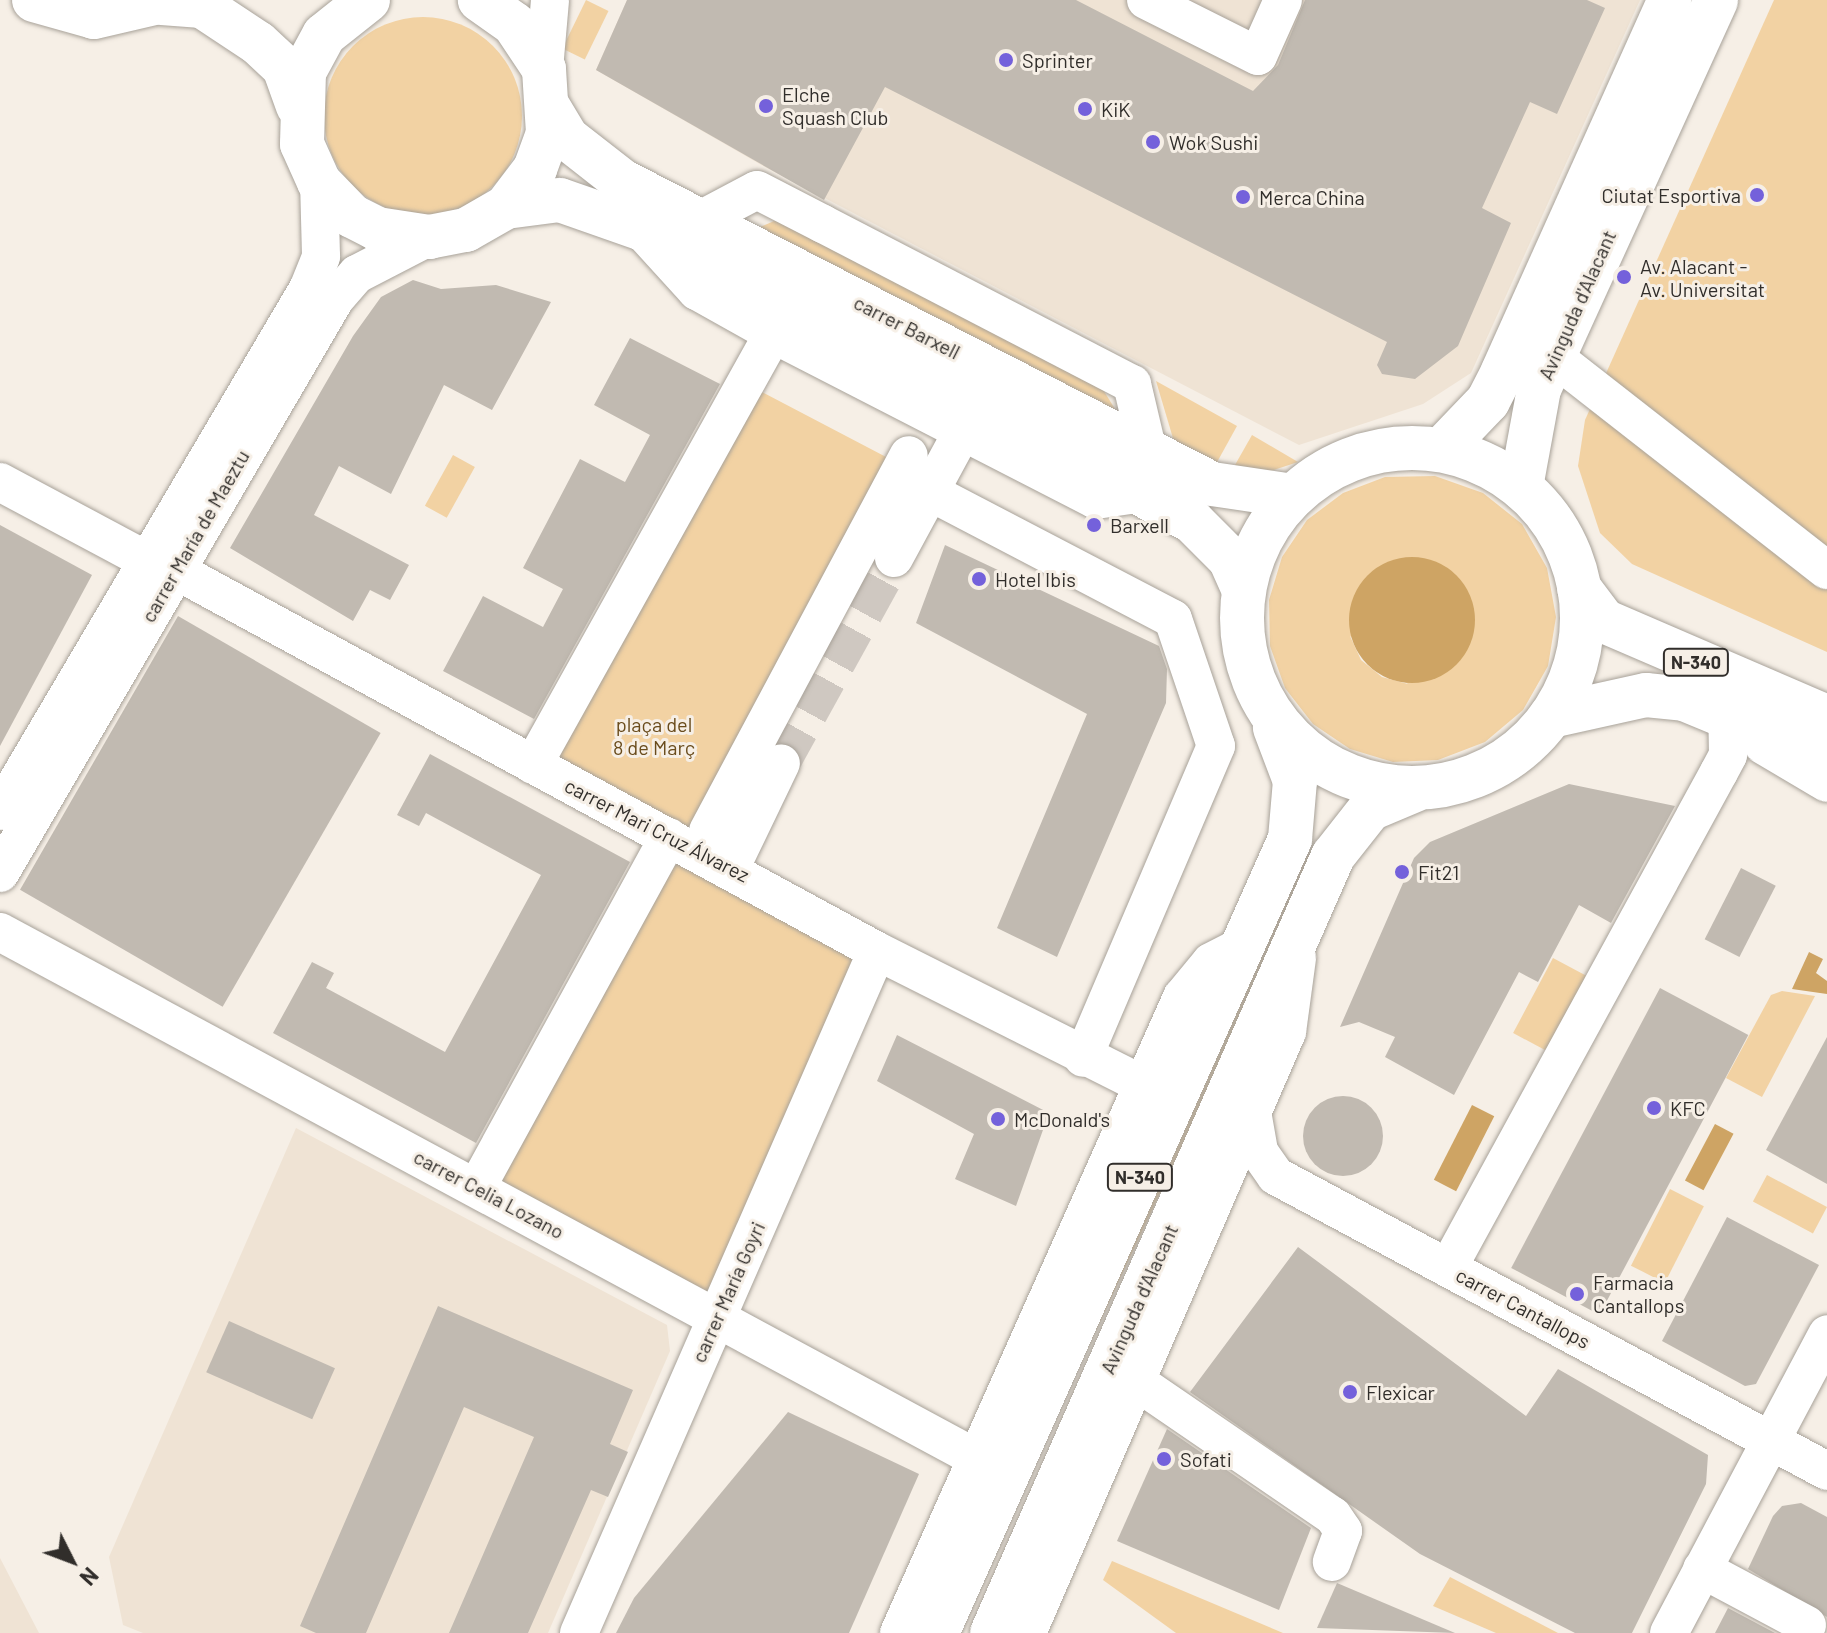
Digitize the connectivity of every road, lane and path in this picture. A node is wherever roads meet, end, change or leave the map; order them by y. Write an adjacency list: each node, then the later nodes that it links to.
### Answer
1 (34, 0): 9 (main road)
2 (480, 0): 11 (main road, carrer Barxell)
3 (550, 0): 11 (street)
4 (1146, 0): 5 (street)
5 (1283, 0)
6 (1670, 0): 21 (main road, Avinguda d'Alacant)
7 (1716, 0): 15 (main road, Avinguda d'Alacant)
8 (1737, 0): 15 (street)
9 (165, 1): 12 (main road)
10 (355, 2): 12 (main road)
11 (546, 88): 14 (main road); 23 (main road, carrer Barxell)
12 (298, 106): 13 (main road)
13 (319, 182): 17 (main road); 29 (street, carrer María de Maeztu)
14 (506, 207): 16 (main road, carrer Barxell); 17 (main road)
15 (1616, 220): 19 (main road, Avinguda d'Alacant)
16 (640, 228): 18 (street); 23 (main road, carrer Barxell)
17 (429, 237): 29 (street, carrer María de Maeztu)
18 (773, 334): 20 (street); 39 (street)
19 (1554, 357): 25 (main road, Avinguda d'Alacant); 30 (street)
20 (962, 432): 23 (street); 26 (street)
21 (1445, 446): 25 (main road, N-340); 27 (main road, N-340)
22 (909, 455): 43 (street)
23 (1146, 472): 27 (main road, carrer Barxell); 31 (main road, carrer Barxell)
24 (0, 482): 29 (street, carrer Mari Cruz Álvarez)
25 (1521, 487): 32 (main road, N-340)
26 (930, 492): 28 (street); 51 (street)
27 (1293, 496): 31 (main road, N-340)
28 (894, 558)
29 (160, 565): 39 (street, carrer Mari Cruz Álvarez); 42 (street, carrer María de Maeztu); 46 (street, carrer María de Maeztu)
30 (1827, 570)
31 (1243, 588): 33 (main road, N-340)
32 (1579, 588): 34 (main road, N-340); 35 (main road, N-340)
33 (1270, 715): 41 (main road, N-340); 49 (main road, N-340)
34 (1551, 716): 36 (main road, N-340); 41 (main road, N-340)
35 (1827, 717)
36 (1734, 720): 37 (main road, N-340); 40 (street); 55 (street)
37 (1827, 758)
38 (781, 763): 45 (street)
39 (533, 765): 44 (street, carrer Mari Cruz Álvarez)
40 (1827, 783)
41 (1415, 790): 47 (main road, Avinguda d'Alacant / N-340)
42 (0, 811)
43 (708, 831)
44 (669, 837): 45 (street, carrer Mari Cruz Álvarez); 54 (street)
45 (731, 867): 50 (street, carrer Mari Cruz Álvarez)
46 (0, 873)
47 (1302, 919): 53 (street, Avinguda d'Alacant); 68 (main road, Avinguda d'Alacant / N-340)
48 (0, 932): 54 (street, carrer Celia Lozano)
49 (1240, 947): 52 (street); 67 (main road, N-340)
50 (877, 951): 51 (street, carrer Mari Cruz Álvarez); 56 (street, carrer María Goyri)
51 (1083, 1058): 52 (street, carrer Mari Cruz Álvarez)
52 (1142, 1084): 60 (street)
53 (1253, 1117): 55 (street, carrer Cantallops); 58 (street, Avinguda d'Alacant)
54 (477, 1187): 56 (street, carrer Celia Lozano)
55 (1448, 1268): 59 (street, carrer Cantallops)
56 (717, 1317): 60 (street, carrer Celia Lozano); 65 (street, carrer María Goyri)
57 (1827, 1334): 59 (street)
58 (1137, 1382): 62 (street); 69 (street, Avinguda d'Alacant)
59 (1770, 1440): 61 (street, carrer Cantallops); 63 (street)
60 (976, 1458): 66 (street)
61 (1827, 1471)
62 (1332, 1562)
63 (1702, 1569): 64 (street); 70 (street)
64 (1807, 1625)
65 (579, 1633)
66 (899, 1633)
67 (937, 1633)
68 (992, 1633)
69 (1027, 1633)
70 (1669, 1633)

